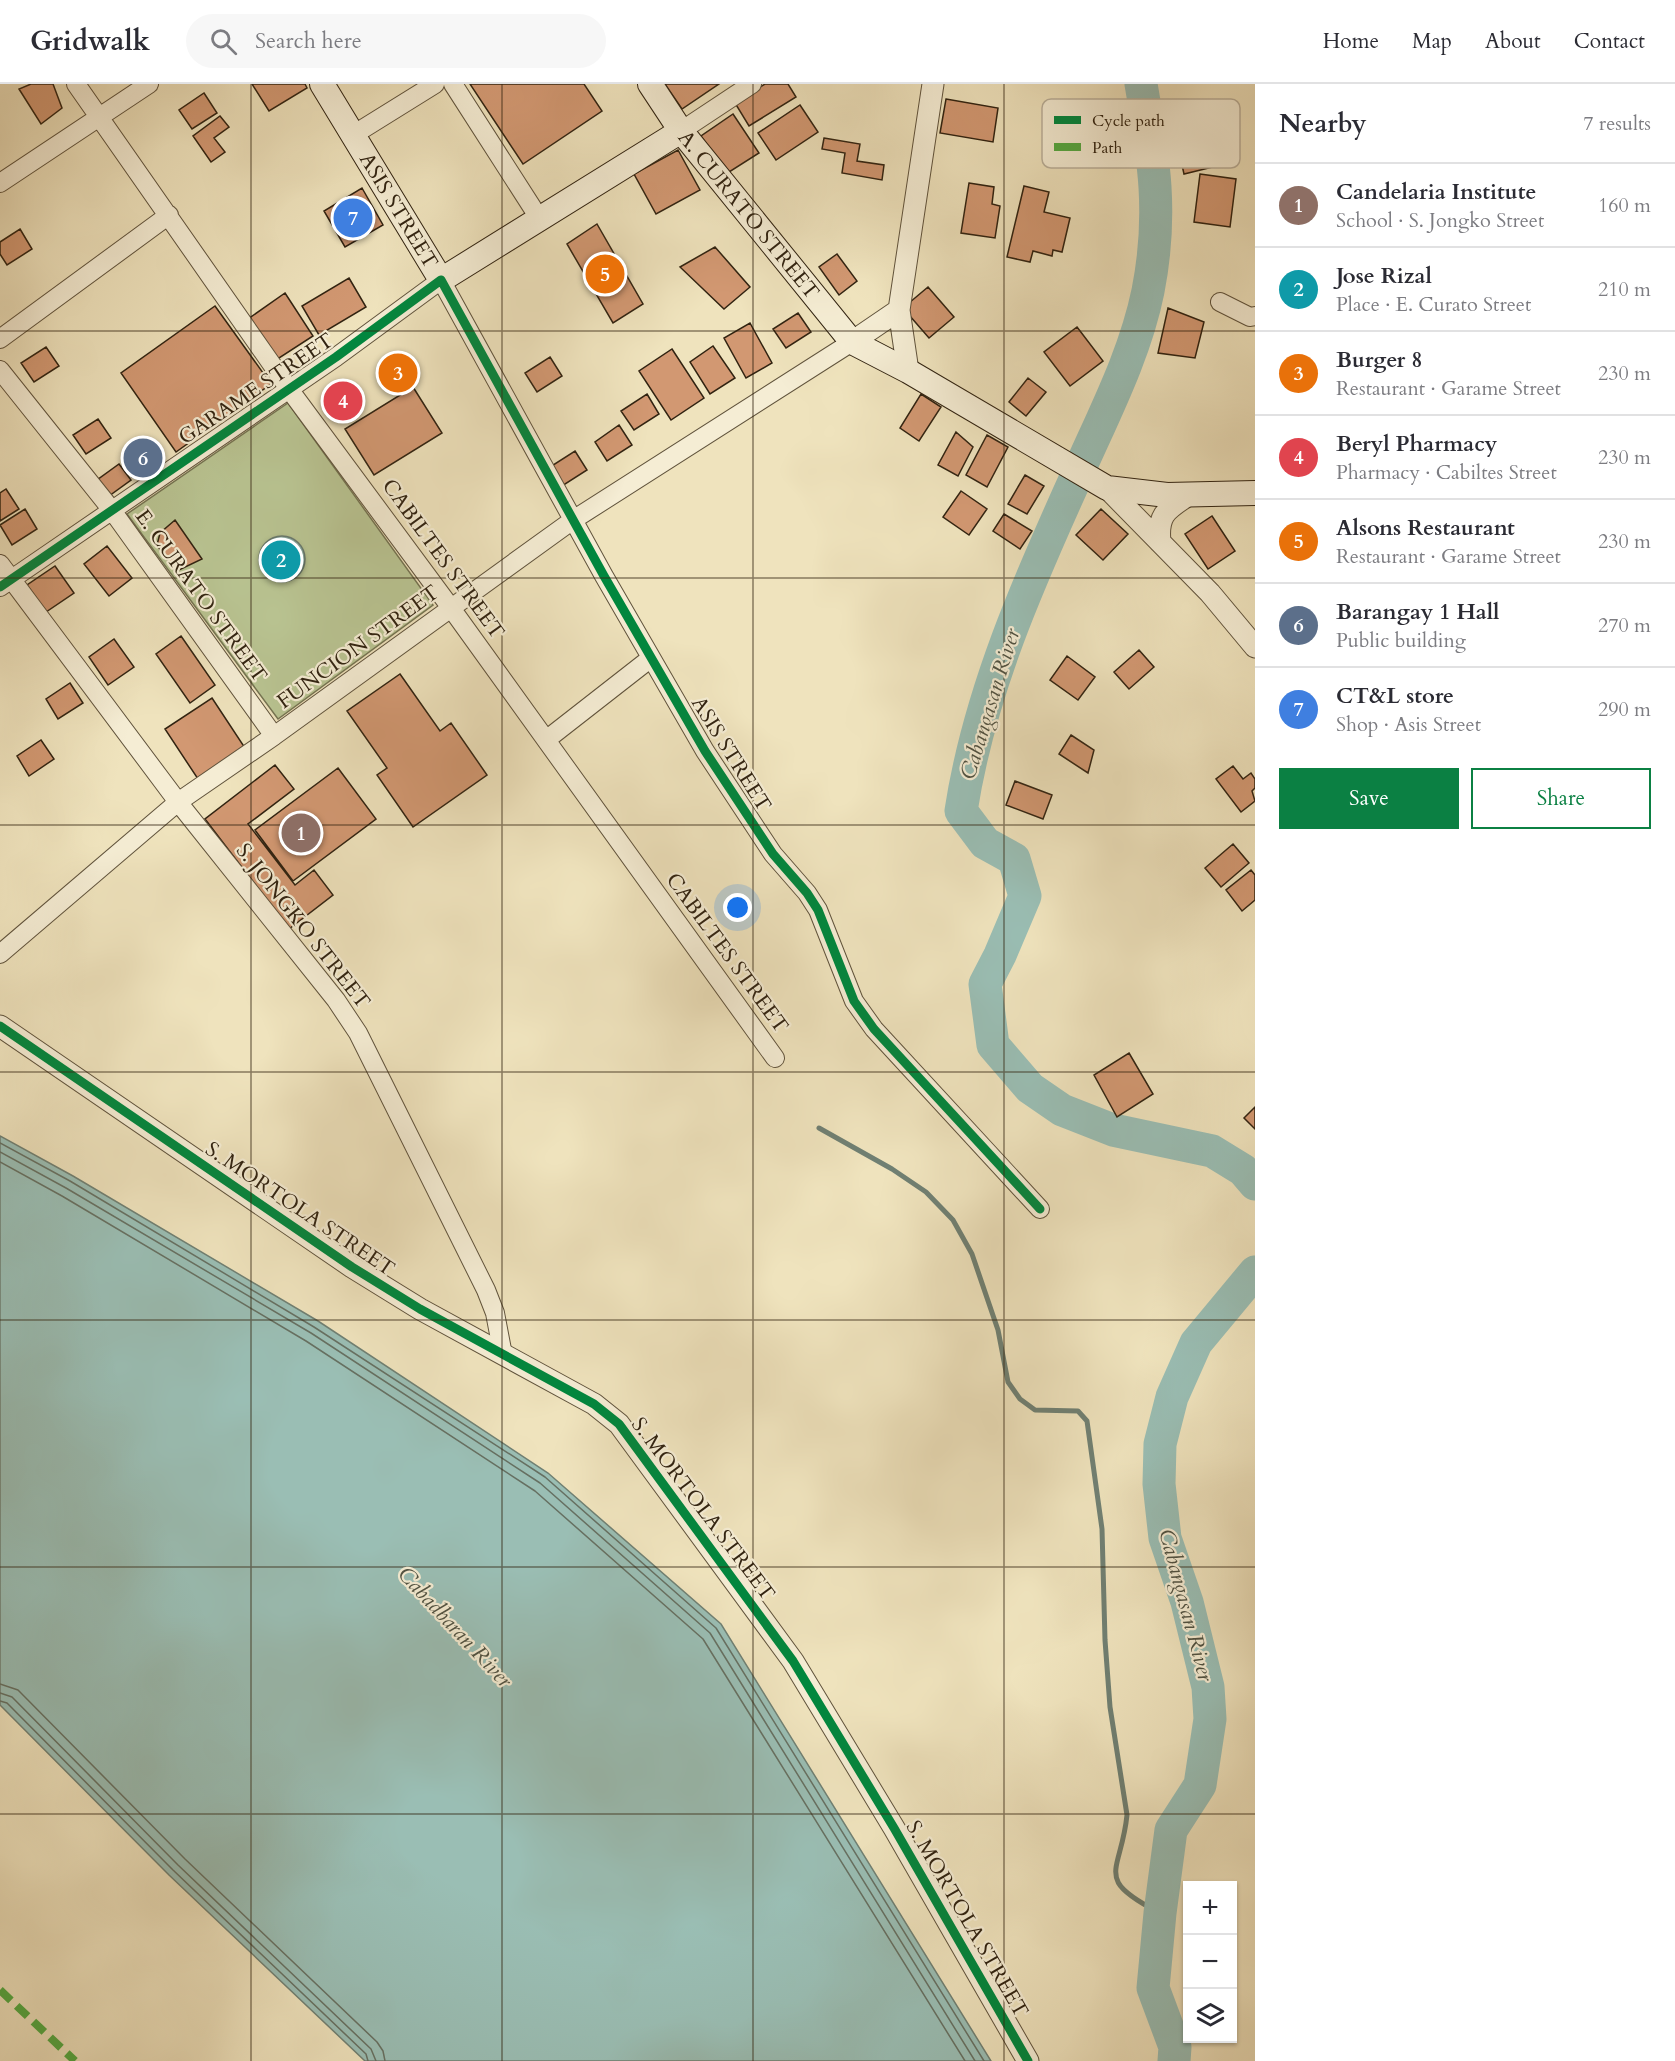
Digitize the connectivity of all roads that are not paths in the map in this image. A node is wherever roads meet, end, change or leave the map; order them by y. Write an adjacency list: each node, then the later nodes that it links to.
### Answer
1 (76, 84): 9 (street, CABILTES STREET)
2 (149, 84): 9 (street)
3 (322, 84): 11 (main road, ASIS STREET)
4 (435, 84): 11 (street)
5 (453, 84): 14 (street)
6 (650, 84): 10 (main road, A. CURATO STREET)
7 (752, 84): 10 (street, GARAME STREET)
8 (933, 84): 17 (street)
9 (99, 117): 12 (street); 13 (street, CABILTES STREET)
10 (681, 131): 14 (main road, GARAME STREET); 20 (main road, A. CURATO STREET)
11 (353, 135): 15 (main road, ASIS STREET)
12 (0, 183)
13 (169, 215): 19 (street); 23 (street, CABILTES STREET)
14 (539, 219): 15 (main road, GARAME STREET)
15 (441, 280): 23 (street, GARAME STREET); 28 (street, ASIS STREET)
16 (1220, 302): 18 (street)
17 (899, 310): 20 (street); 22 (street)
18 (1255, 316)
19 (0, 339)
20 (852, 342): 22 (main road); 28 (street, FUNCION STREET)
21 (0, 370): 27 (street, E. CURATO STREET)
22 (908, 371): 24 (main road)
23 (289, 389): 27 (street, GARAME STREET); 32 (street, CABILTES STREET)
24 (1091, 479): 26 (main road); 29 (street)
25 (1255, 493): 26 (main road)
26 (1190, 494): 29 (street)
27 (111, 509): 31 (street, GARAME STREET); 35 (street, E. CURATO STREET)
28 (573, 520): 32 (street, FUNCION STREET); 34 (street, ASIS STREET)
29 (1160, 542): 33 (street)
30 (0, 564): 31 (street, S. JONGKO STREET)
31 (6, 583): 37 (street, S. JONGKO STREET)
32 (451, 608): 35 (street, FUNCION STREET); 36 (street, CABILTES STREET)
33 (1255, 647)
34 (651, 658): 36 (street); 41 (street, ASIS STREET)
35 (274, 736): 37 (street, FUNCION STREET)
36 (546, 740): 40 (street, CABILTES STREET)
37 (178, 802): 38 (street, FUNCION STREET); 42 (street, S. JONGKO STREET)
38 (0, 954)
39 (0, 1026): 42 (street, S. MORTOLA STREET)
40 (775, 1058)
41 (1040, 1209)
42 (502, 1355): 43 (street, S. MORTOLA STREET)
43 (1028, 2061)

